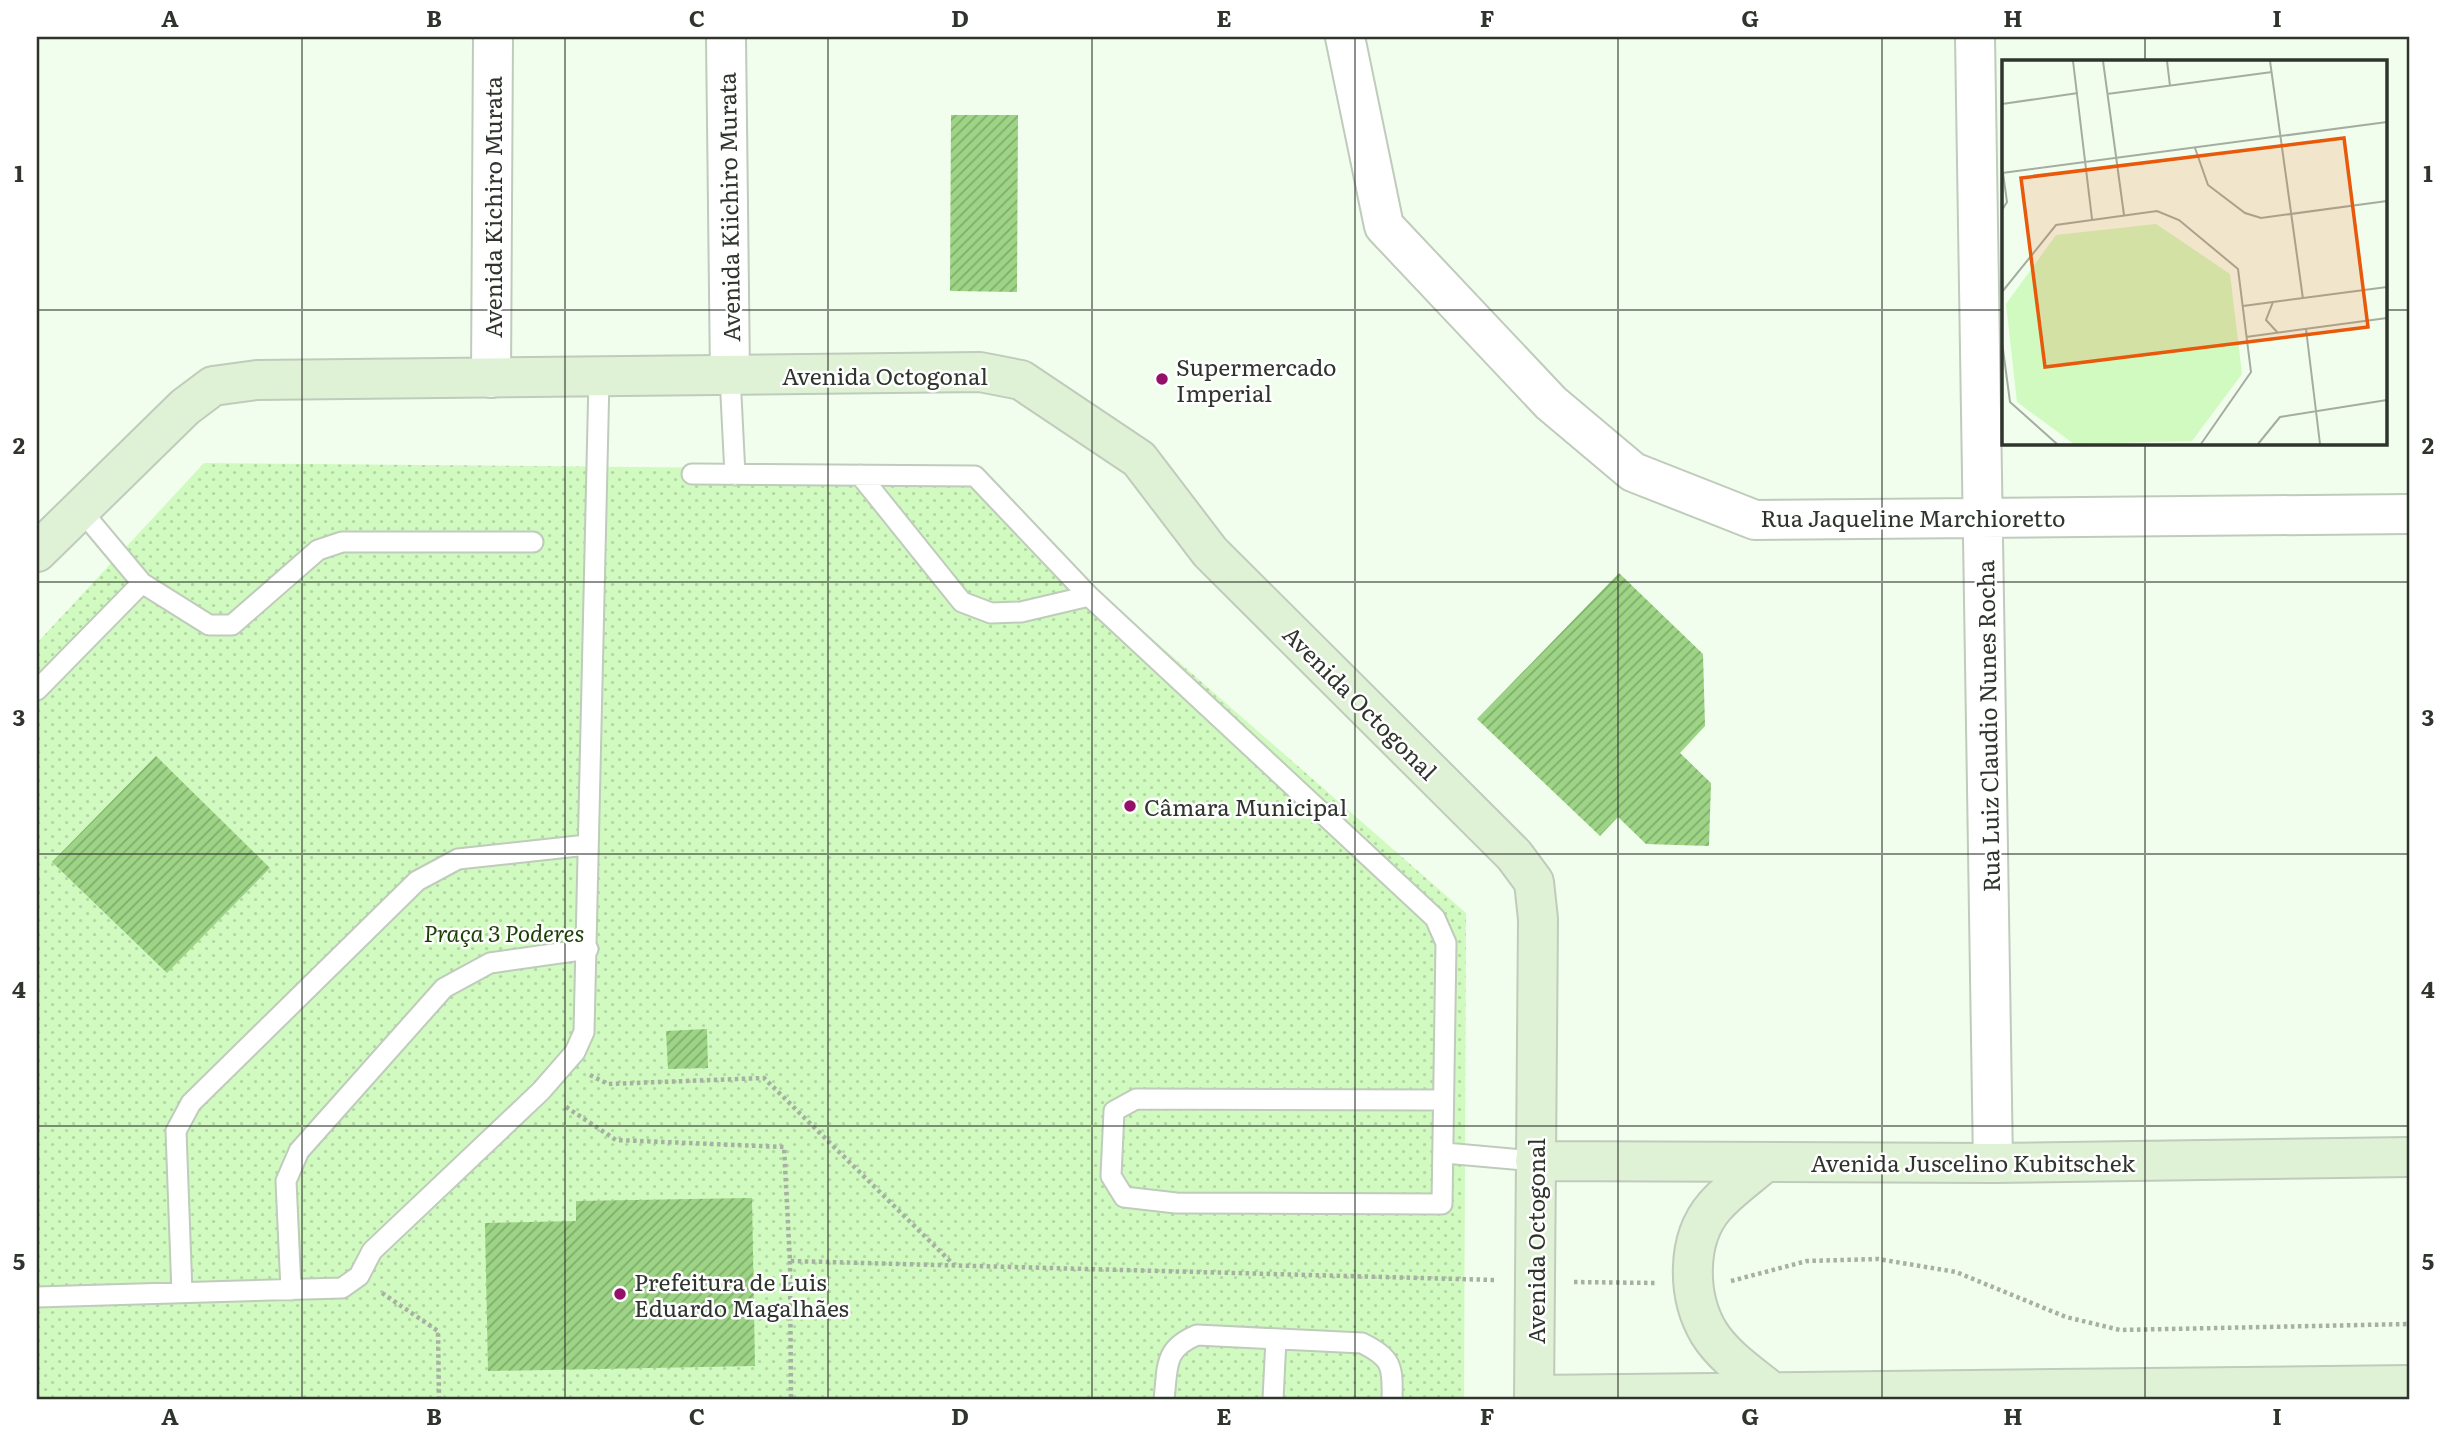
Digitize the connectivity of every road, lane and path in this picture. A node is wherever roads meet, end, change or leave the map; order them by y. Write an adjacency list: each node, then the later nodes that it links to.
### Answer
1 (493, 37): 6 (street, Avenida Kichiro Murata)
2 (726, 37): 5 (street, Avenida Kiichiro Murata)
3 (1345, 37): 13 (street, Rua Jaqueline Marchioretto)
4 (1975, 37): 13 (street, Rua Luiz Claudio Nunes Rocha)
5 (730, 376): 7 (main road, Avenida Octogonal); 9 (lane); 26 (main road, Avenida Octogonal)
6 (491, 378): 7 (main road, Avenida Octogonal); 11 (main road, Avenida Octogonal)
7 (598, 378): 19 (lane)
8 (692, 474): 9 (lane)
9 (735, 475): 10 (lane)
10 (860, 475): 17 (lane); 17 (lane)
11 (80, 509): 15 (main road, Avenida Octogonal); 16 (lane)
12 (2410, 514): 13 (street, Rua Jaqueline Marchioretto)
13 (1983, 517): 28 (street, Rua Luiz Claudio Nunes Rocha)
14 (533, 542): 16 (lane)
15 (37, 552)
16 (142, 583): 18 (lane)
17 (1089, 596): 23 (lane)
18 (37, 690)
19 (587, 845): 20 (lane); 35 (lane)
20 (587, 949): 21 (lane); 34 (lane)
21 (575, 1052): 22 (lane); 30 (path)
22 (541, 1091): 29 (path); 31 (lane)
23 (1443, 1100): 24 (lane); 24 (lane)
24 (1445, 1153): 26 (lane)
25 (2410, 1157): 28 (main road, Avenida Juscelino Kubitschek)
26 (1535, 1161): 27 (main road, Avenida Juscelino Kubitschek); 32 (main road, Avenida Octogonal)
27 (1763, 1163): 28 (main road, Avenida Juscelino Kubitschek); 33 (main road)
28 (1993, 1163)
29 (790, 1261): 30 (path); 44 (path)
30 (955, 1266): 32 (path)
31 (359, 1276): 34 (lane); 43 (path)
32 (1535, 1281): 33 (path); 42 (main road, Avenida Octogonal)
33 (1693, 1284): 37 (path); 40 (main road)
34 (291, 1290): 35 (lane)
35 (182, 1293): 36 (lane)
36 (37, 1297)
37 (2410, 1324)
38 (1276, 1339): 45 (lane); 46 (lane); 47 (lane)
39 (2410, 1385): 41 (main road)
40 (1772, 1392): 41 (main road); 42 (main road)
41 (1989, 1395)
42 (1534, 1397)
43 (439, 1399)
44 (791, 1399)
45 (1164, 1399)
46 (1272, 1399)
47 (1392, 1399)

